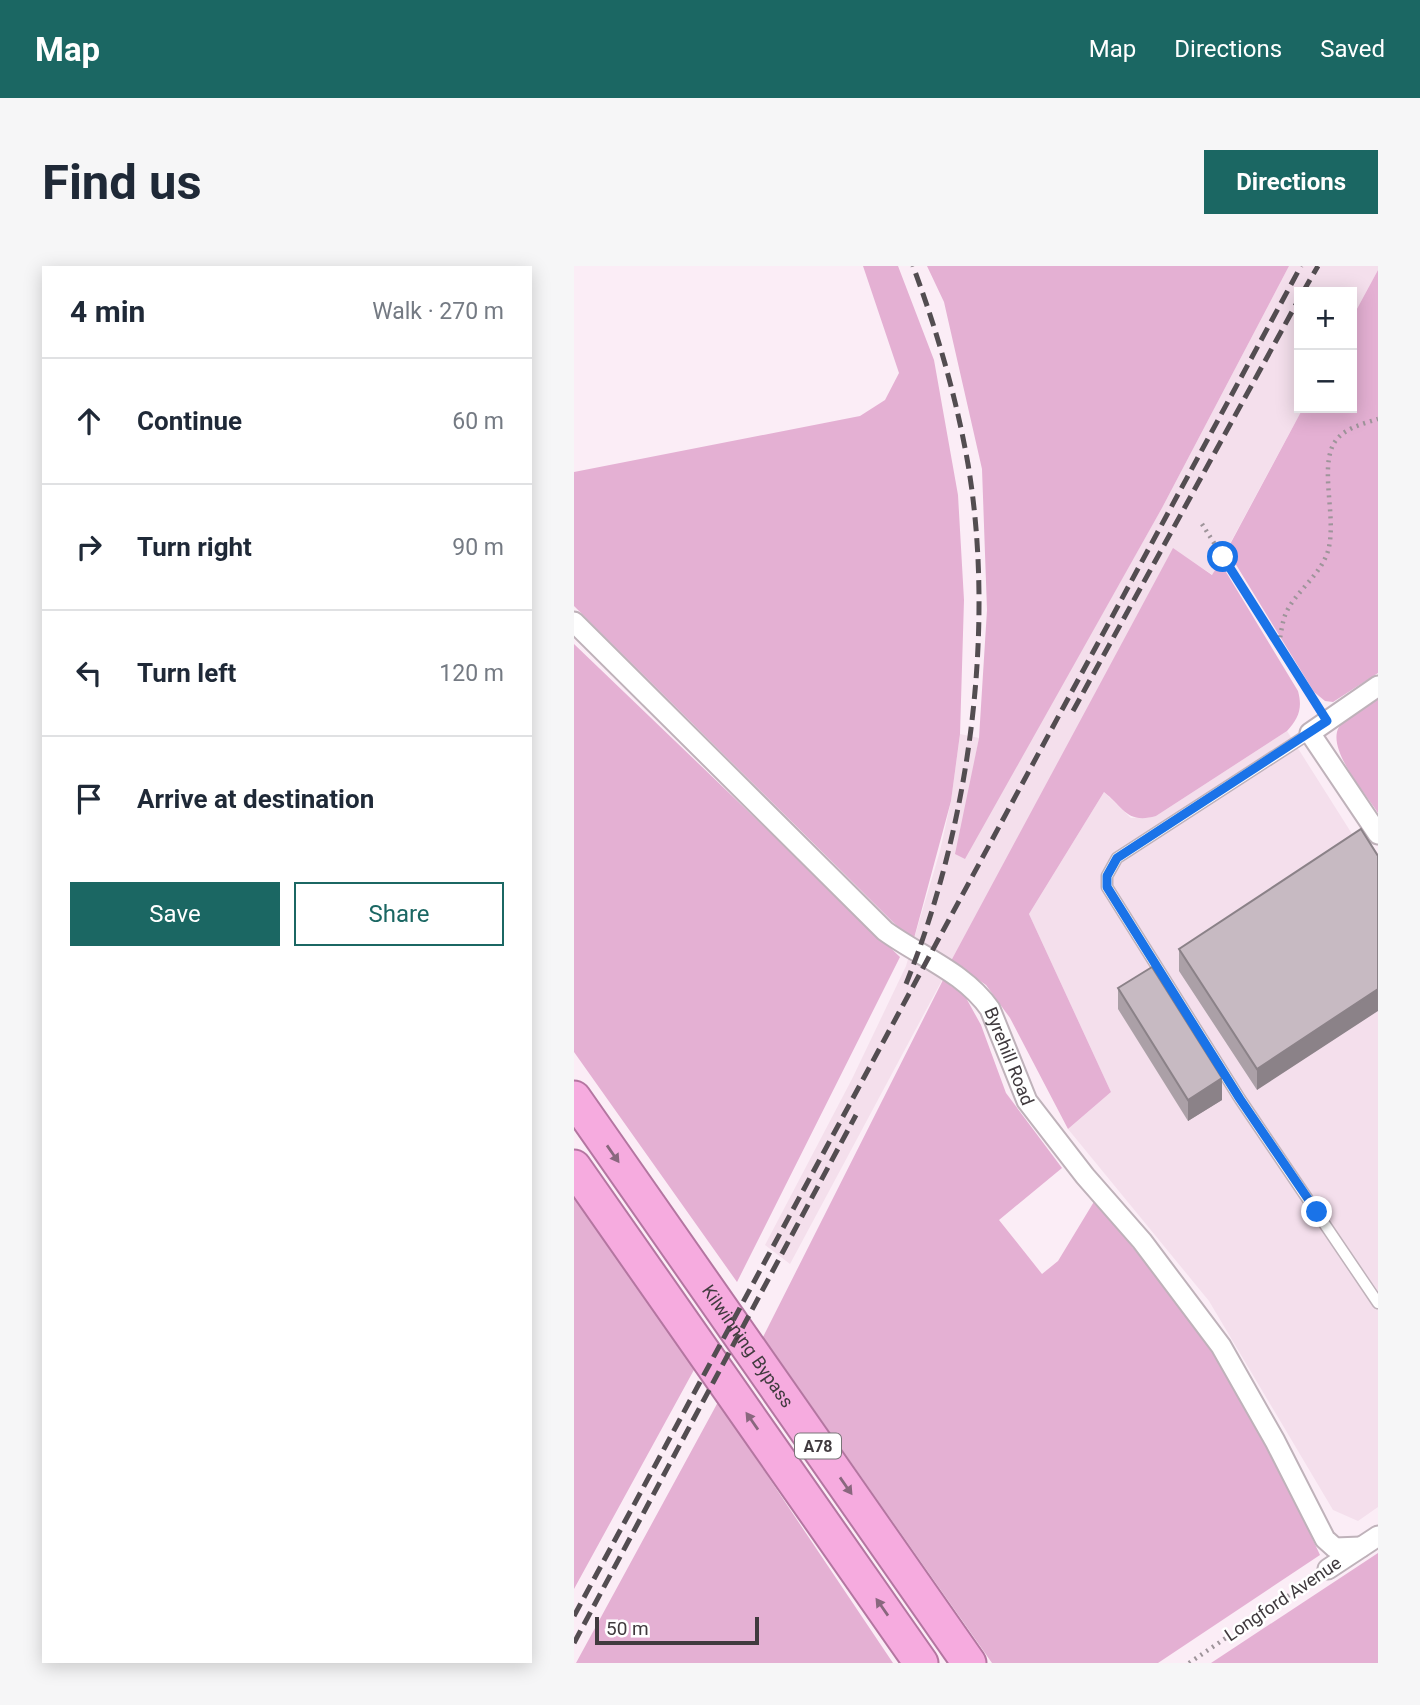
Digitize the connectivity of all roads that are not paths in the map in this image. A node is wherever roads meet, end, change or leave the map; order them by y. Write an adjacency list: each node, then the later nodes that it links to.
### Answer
1 (574, 622): 8 (street, Byrehill Road)
2 (1378, 686): 3 (street)
3 (1310, 733): 4 (street); 7 (lane)
4 (1378, 834)
5 (574, 1098): 11 (highway, Kilwinning Bypass / A78, one-way to 11)
6 (574, 1167): 10 (highway, A78, one-way to 6)
7 (1378, 1303)
8 (1370, 1541): 9 (street, Longford Avenue)
9 (1328, 1569)
10 (921, 1663)
11 (969, 1663)

